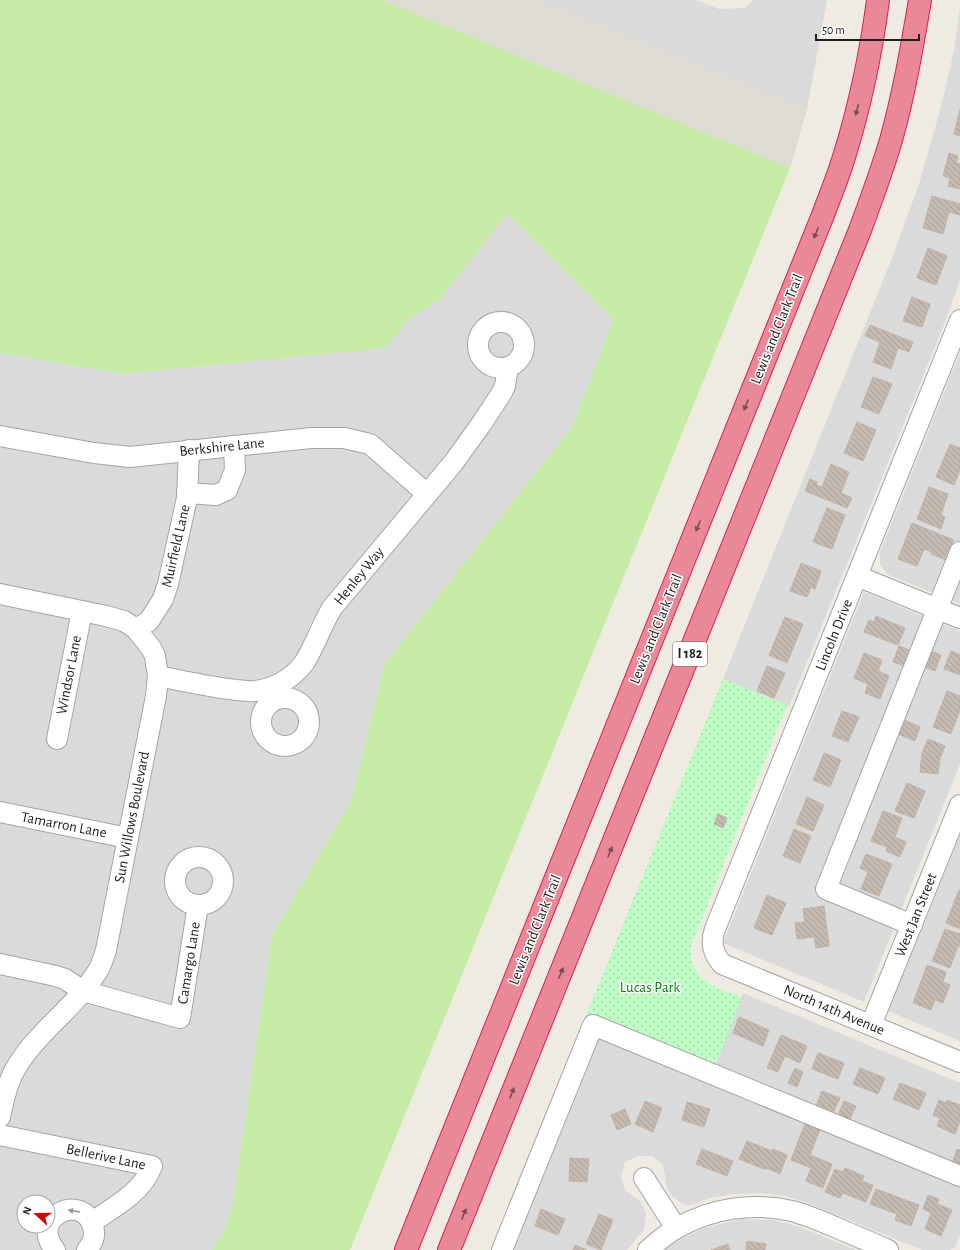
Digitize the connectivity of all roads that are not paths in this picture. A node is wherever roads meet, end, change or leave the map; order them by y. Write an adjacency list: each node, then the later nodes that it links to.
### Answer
1 (869, 0): 4 (highway)
2 (878, 0): 4 (highway, Lewis and Clark Trail / I 182)
3 (920, 0): 40 (highway, I 182, one-way to 3)
4 (866, 72): 39 (highway, Lewis and Clark Trail / I 182, one-way to 39)
5 (960, 320): 13 (street, Lincoln Drive)
6 (508, 367): 11 (street, Henley Way)
7 (0, 436): 9 (street, Berkshire Lane)
8 (234, 446): 9 (street, Berkshire Lane); 10 (street); 11 (street, Berkshire Lane)
9 (189, 450): 10 (street, Muirfield Lane)
10 (187, 493): 18 (street, Muirfield Lane)
11 (427, 494): 19 (street, Henley Way)
12 (960, 552): 15 (street)
13 (857, 576): 15 (street); 26 (street, Lincoln Drive)
14 (0, 594): 16 (street, Sun Willows Boulevard)
15 (938, 609): 17 (street); 25 (street)
16 (82, 611): 18 (street, Sun Willows Boulevard); 20 (street, Windsor Lane)
17 (960, 618)
18 (136, 629): 19 (street, Sun Willows Boulevard)
19 (158, 676): 23 (street, Sun Willows Boulevard)
20 (56, 739)
21 (960, 805): 25 (street, West Jan Street)
22 (0, 812): 23 (street, Tamarron Lane)
23 (128, 838): 28 (street, Sun Willows Boulevard)
24 (198, 905): 28 (street, Camargo Lane)
25 (912, 924): 29 (street, West Jan Street)
26 (714, 951): 29 (street, North 14th Avenue)
27 (0, 964): 28 (street)
28 (83, 991): 31 (street, Sun Willows Boulevard)
29 (871, 1025): 30 (street, North 14th Avenue)
30 (960, 1062)
31 (0, 1117)
32 (0, 1135): 35 (street, Bellerive Lane)
33 (960, 1176): 41 (street)
34 (644, 1178): 36 (street)
35 (92, 1222): 37 (street, one-way to 37); 38 (street)
36 (676, 1228): 42 (street); 43 (street)
37 (55, 1250)
38 (86, 1250)
39 (406, 1250)
40 (449, 1250)
41 (502, 1250)
42 (648, 1250)
43 (888, 1250)

